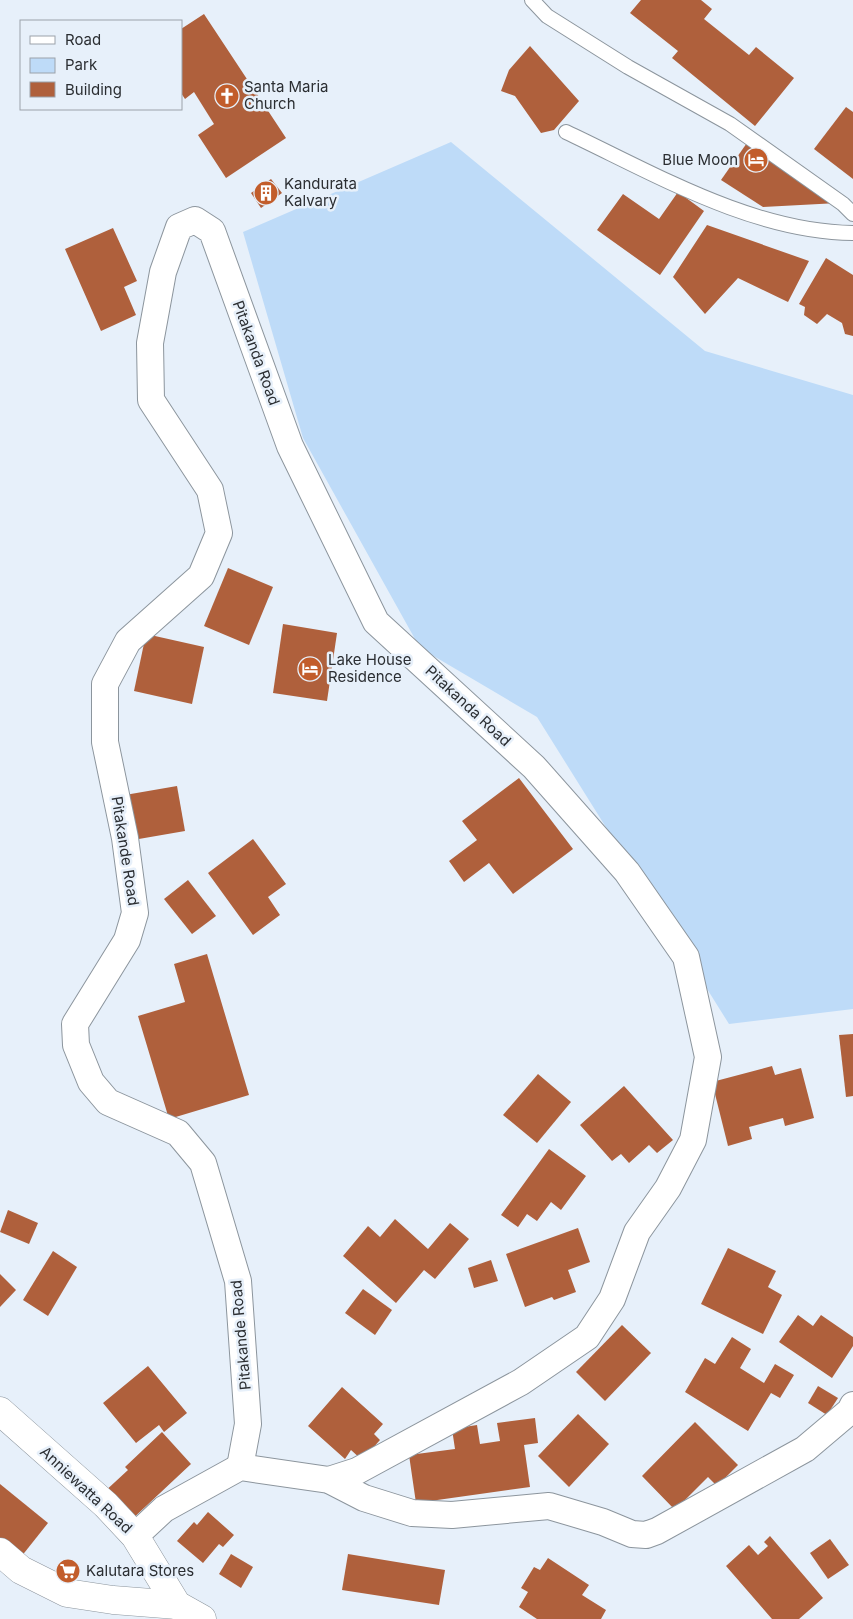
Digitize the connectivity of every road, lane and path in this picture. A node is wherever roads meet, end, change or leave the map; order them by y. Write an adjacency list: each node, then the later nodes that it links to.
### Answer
1 (532, 0): 3 (lane)
2 (566, 132): 4 (lane)
3 (853, 214)
4 (853, 233)
5 (163, 272): 8 (street, Pitakande Road); 9 (street, Pitakanda Road)
6 (853, 1406): 9 (street)
7 (0, 1411): 10 (street, Anniewatta Road)
8 (240, 1467): 9 (street); 10 (street)
9 (329, 1480)
10 (136, 1536): 12 (street, Anniewatta Road)
11 (0, 1552): 12 (street)
12 (177, 1606): 13 (street)
13 (202, 1619)

